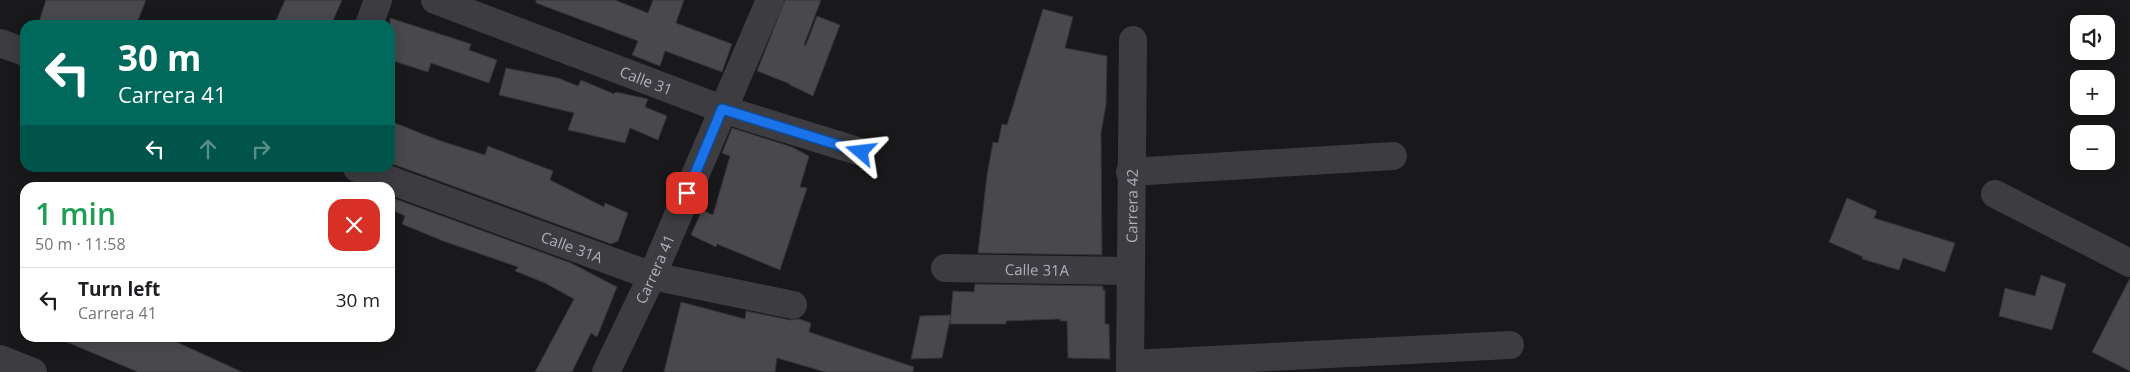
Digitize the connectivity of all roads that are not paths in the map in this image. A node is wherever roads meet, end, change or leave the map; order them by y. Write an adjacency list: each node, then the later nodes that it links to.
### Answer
1 (378, 0): 4 (street)
2 (435, 0): 8 (street, Calle 31)
3 (770, 0): 8 (street, Carrera 41)
4 (370, 20)
5 (1132, 40): 12 (street, Carrera 42)
6 (0, 43): 7 (street)
7 (20, 50)
8 (722, 109): 9 (street, Calle 31); 17 (street, Carrera 41)
9 (861, 152)
10 (1393, 156): 12 (street)
11 (368, 172): 17 (street, Calle 31A)
12 (1130, 172): 16 (street, Carrera 42)
13 (1995, 194): 14 (street)
14 (2130, 263)
15 (945, 268): 16 (street, Calle 31A)
16 (1130, 271): 21 (street, Carrera 42)
17 (652, 276): 18 (street, Calle 31A); 23 (street, Carrera 41)
18 (793, 305)
19 (1510, 344): 21 (street)
20 (0, 360): 22 (street)
21 (1130, 368)
22 (33, 372)
23 (606, 372)

